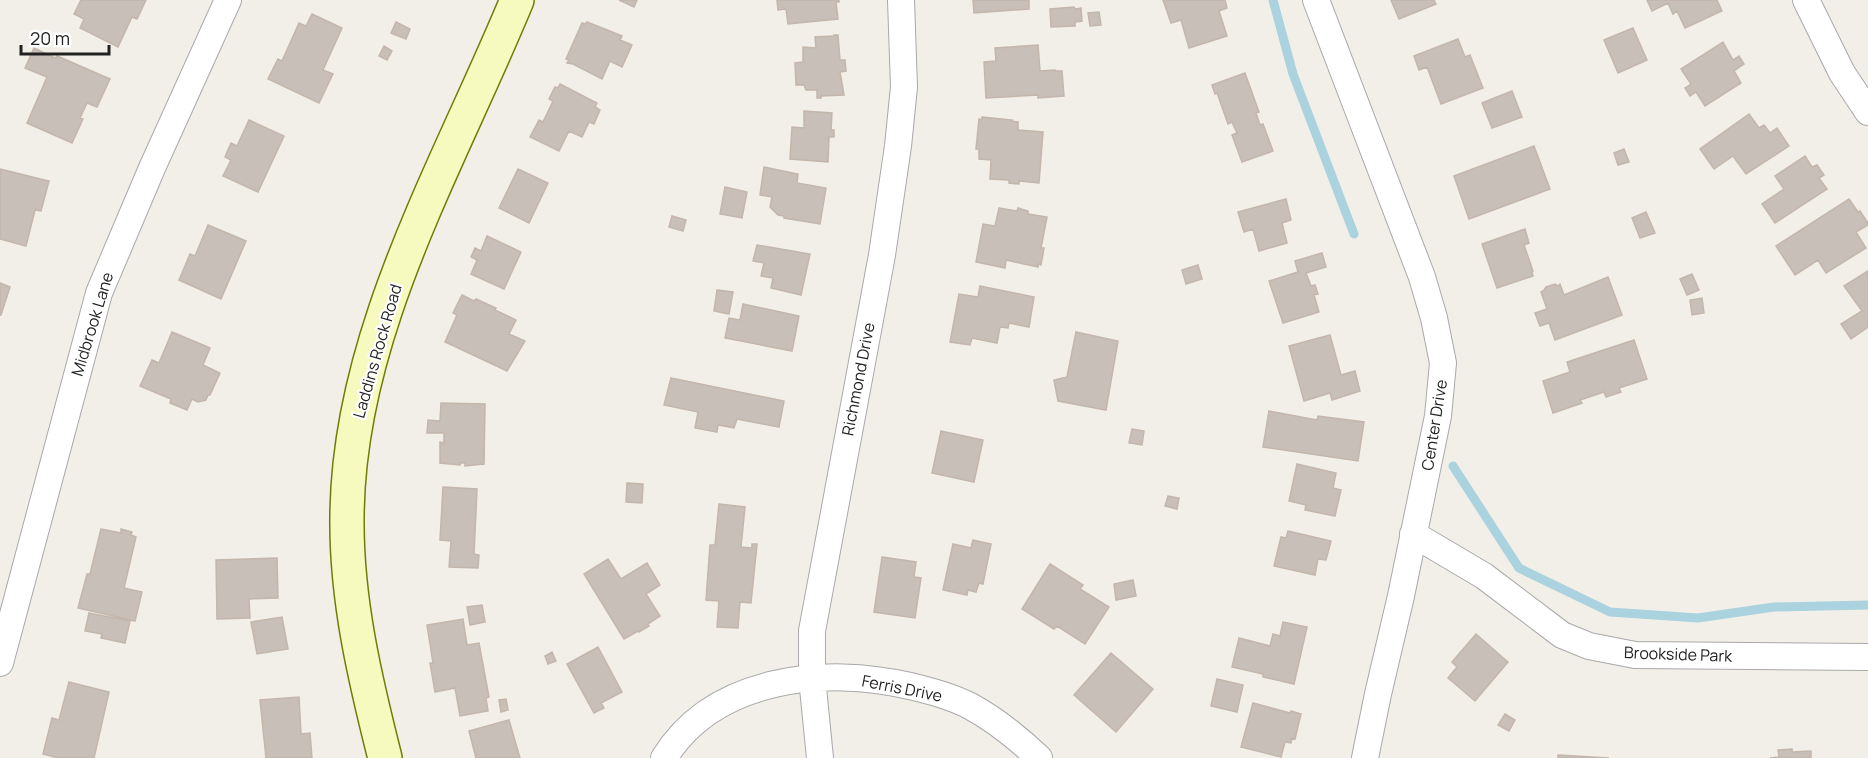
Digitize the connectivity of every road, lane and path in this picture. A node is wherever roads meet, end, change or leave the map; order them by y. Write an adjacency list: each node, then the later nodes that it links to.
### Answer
1 (228, 0): 9 (street, Midbrook Lane)
2 (517, 0): 11 (street, Laddins Rock Road)
3 (901, 0): 10 (street, Richmond Drive)
4 (1317, 0): 7 (street, Center Drive)
5 (1806, 0): 6 (street)
6 (1868, 112)
7 (1413, 534): 8 (street, Brookside Park); 15 (street, Center Drive)
8 (1867, 661)
9 (0, 663)
10 (812, 678): 12 (street, Ferris Drive); 13 (street, Richmond Drive); 14 (street, Ferris Drive)
11 (385, 758)
12 (664, 758)
13 (820, 758)
14 (1039, 758)
15 (1365, 758)

